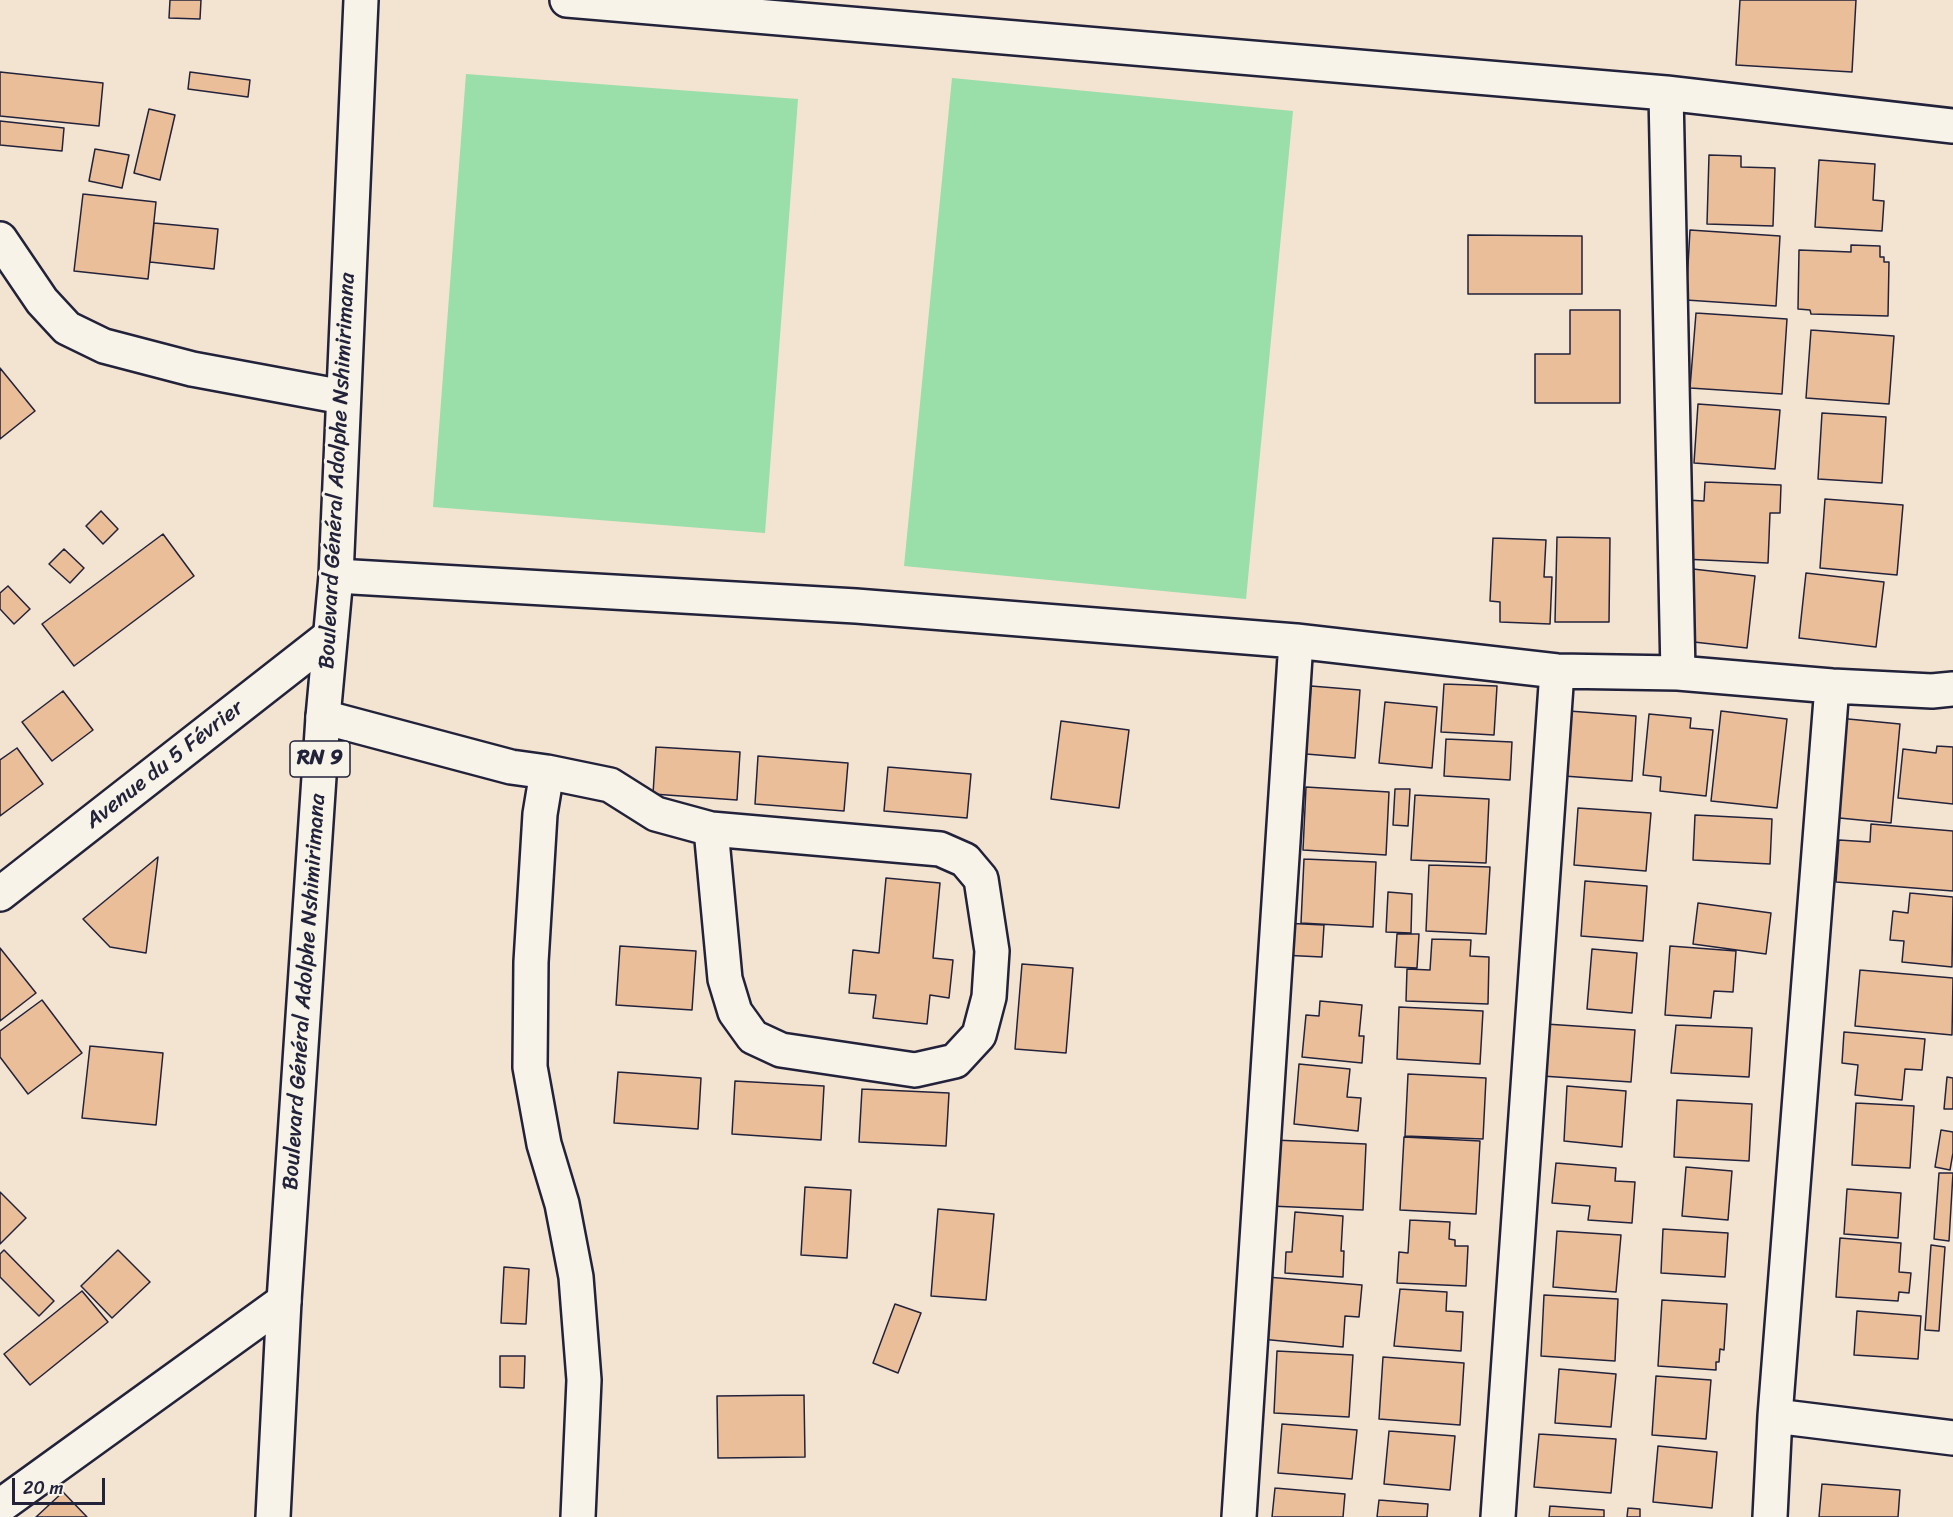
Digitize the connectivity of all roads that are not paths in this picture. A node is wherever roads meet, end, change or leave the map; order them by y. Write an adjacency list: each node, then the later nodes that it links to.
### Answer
1 (361, 0): 6 (street, Boulevard Général Adolphe Nshimirimana / RN 9)
2 (567, 0): 3 (street)
3 (1666, 93): 4 (street); 11 (street)
4 (1953, 126)
5 (6, 261): 6 (street)
6 (343, 397): 7 (street, Boulevard Général Adolphe Nshimirimana / RN 9)
7 (336, 576): 8 (street, Boulevard Général Adolphe Nshimirimana / RN 9); 9 (street)
8 (330, 636): 14 (street, Boulevard Général Adolphe Nshimirimana / RN 9); 17 (street, Avenue du 5 Février)
9 (1296, 641): 10 (street); 24 (street)
10 (1557, 671): 11 (street); 25 (street)
11 (1678, 673): 12 (street)
12 (1832, 686): 13 (street); 19 (street)
13 (1953, 689)
14 (323, 717): 15 (street); 18 (street, Boulevard Général Adolphe Nshimirimana / RN 9)
15 (547, 772): 16 (street); 23 (street)
16 (711, 829): 16 (street)
17 (0, 894)
18 (284, 1301): 21 (street); 22 (street, Boulevard Général Adolphe Nshimirimana / RN 9)
19 (1775, 1416): 20 (street); 26 (street)
20 (1953, 1438)
21 (0, 1506)
22 (273, 1517)
23 (578, 1517)
24 (1239, 1517)
25 (1498, 1517)
26 (1770, 1517)

